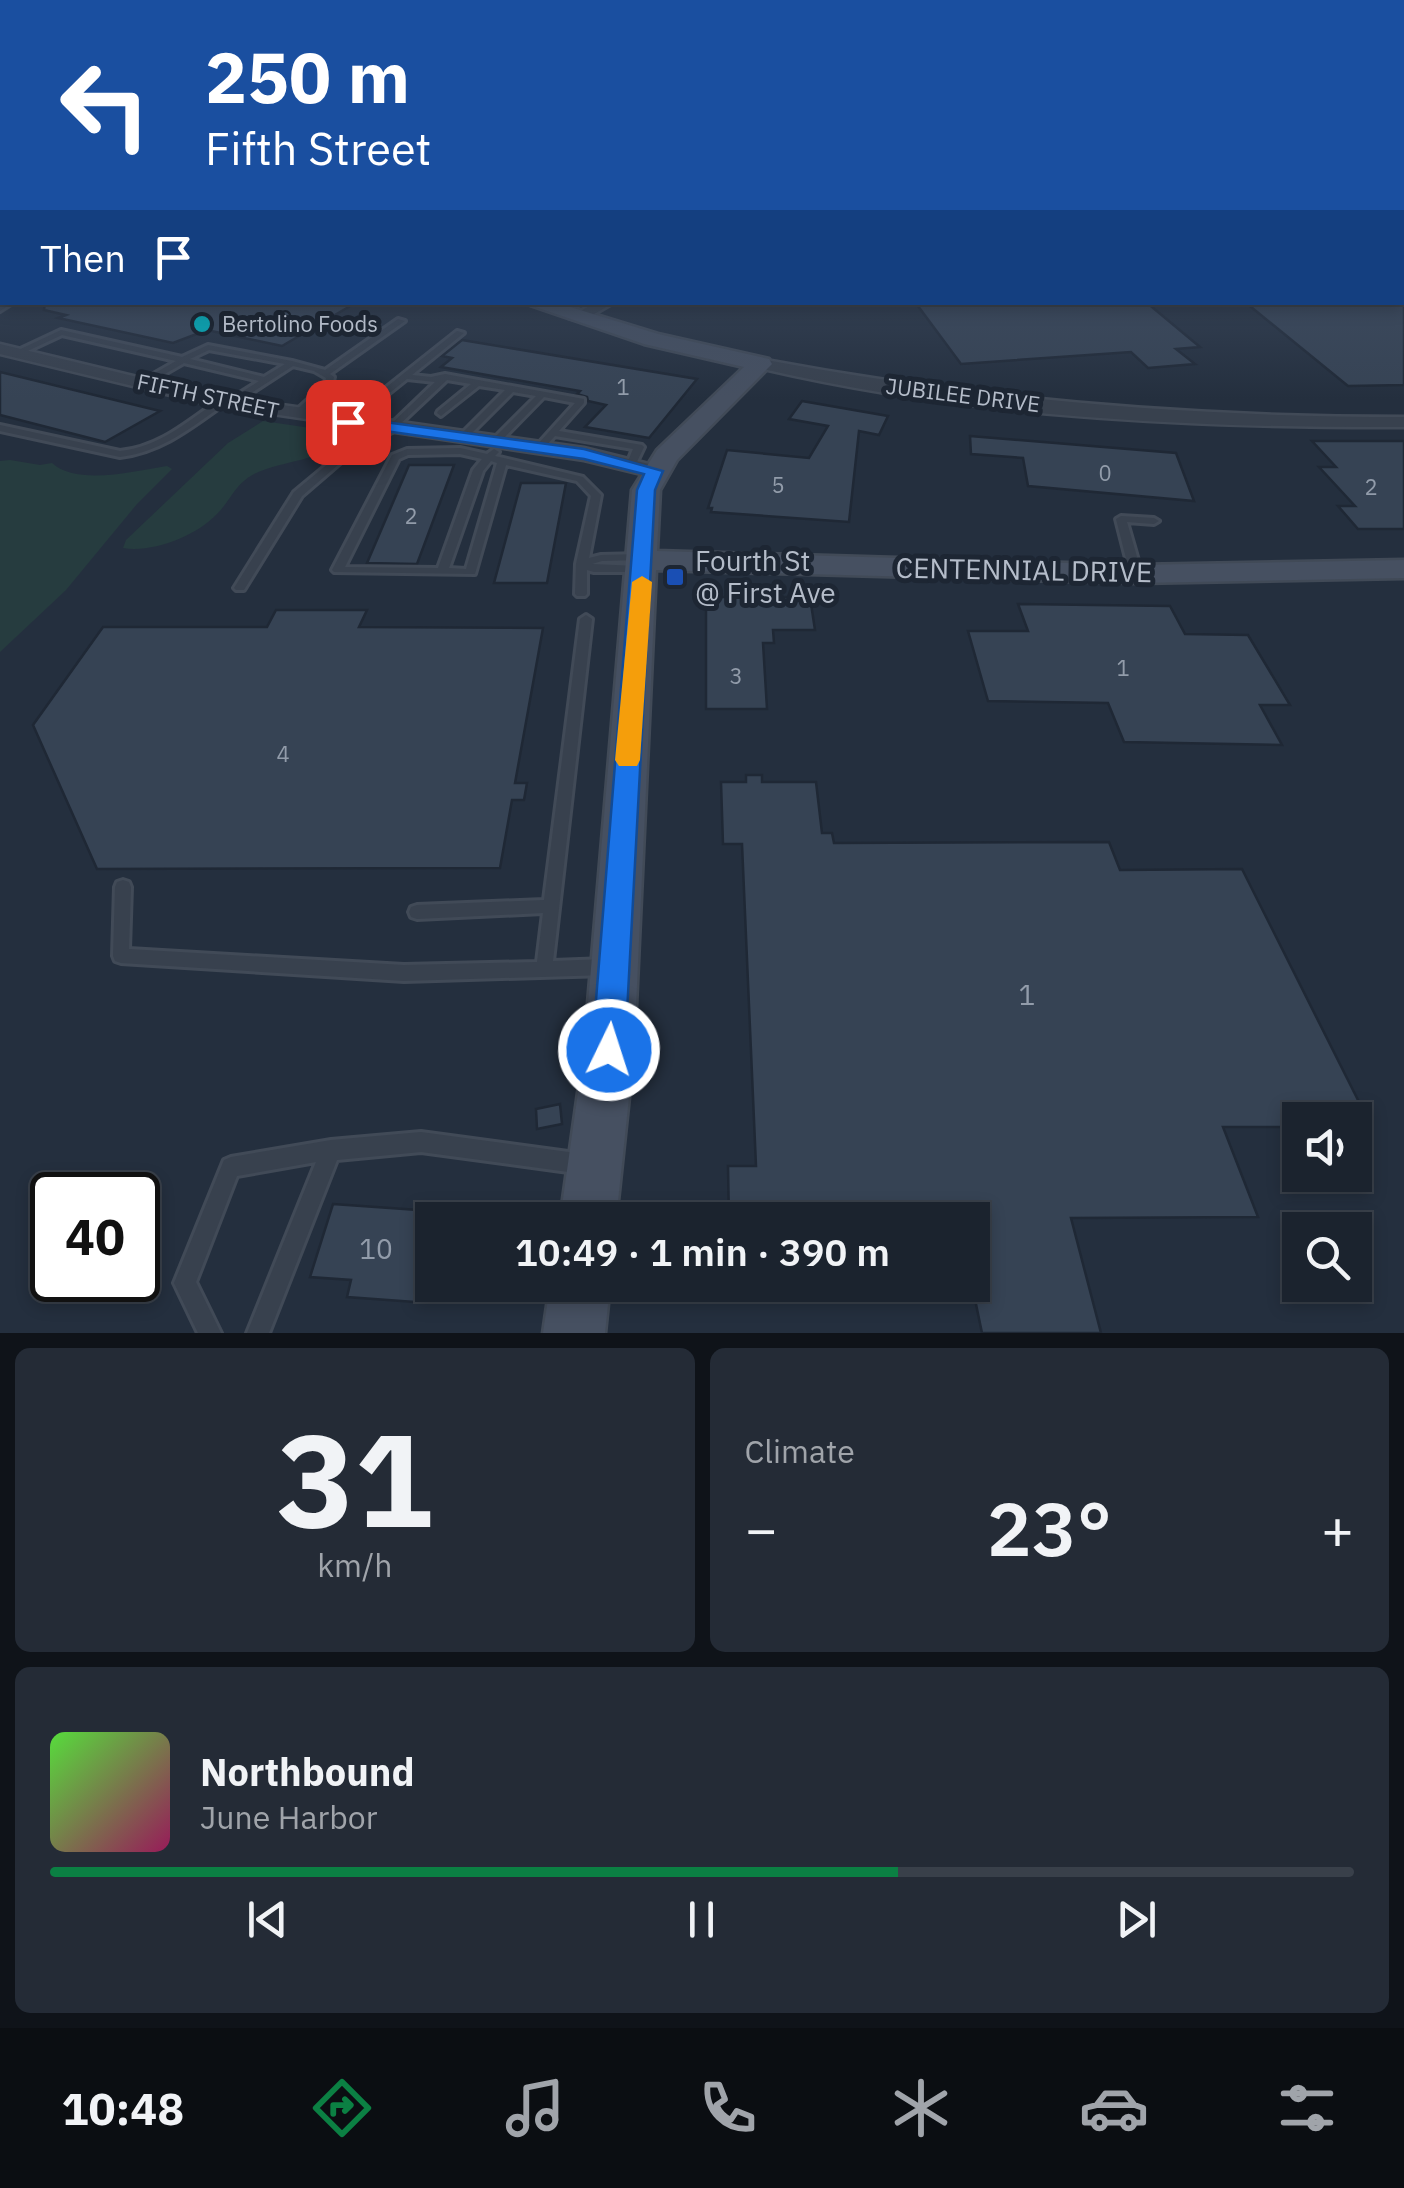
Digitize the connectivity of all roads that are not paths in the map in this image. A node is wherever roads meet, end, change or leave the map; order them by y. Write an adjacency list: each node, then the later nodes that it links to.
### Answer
1 (539, 305): 3 (street, JUBILEE DRIVE)
2 (602, 305): 3 (street)
3 (577, 318): 9 (street, JUBILEE DRIVE)
4 (402, 321): 10 (lane)
5 (460, 333): 11 (lane)
6 (8, 351): 7 (lane); 14 (street, FIFTH STREET)
7 (182, 360): 8 (lane); 13 (lane); 14 (lane)
8 (292, 363): 10 (lane); 13 (lane)
9 (761, 364): 22 (street, JUBILEE DRIVE); 28 (street)
10 (326, 372): 20 (lane)
11 (405, 376): 12 (lane); 21 (lane)
12 (445, 377): 15 (lane); 24 (lane)
13 (266, 380): 18 (lane)
14 (144, 383): 18 (street, FIFTH STREET)
15 (477, 383): 16 (lane); 19 (lane)
16 (511, 388): 17 (lane); 25 (lane)
17 (542, 394): 26 (lane); 27 (lane)
18 (226, 402): 20 (street, FIFTH STREET); 23 (lane)
19 (442, 413)
20 (296, 414): 21 (street, FIFTH STREET)
21 (348, 422): 24 (street, FIFTH STREET)
22 (1404, 422)
23 (0, 428)
24 (392, 428): 25 (street, FIFTH STREET); 35 (lane)
25 (463, 437): 27 (street, FIFTH STREET)
26 (546, 440): 27 (street, FIFTH STREET); 28 (street, FIFTH STREET)
27 (498, 450): 31 (lane); 33 (lane); 33 (lane); 33 (lane)
28 (643, 468): 30 (street)
29 (1154, 521): 34 (lane)
30 (644, 562): 31 (lane); 34 (street, CENTENNIAL DRIVE); 41 (street)
31 (582, 564): 36 (lane)
32 (1404, 569): 34 (street, CENTENNIAL DRIVE)
33 (442, 572)
34 (1136, 574)
35 (240, 588)
36 (581, 594)
37 (586, 619): 39 (lane)
38 (123, 887): 42 (lane)
39 (552, 906): 40 (lane); 42 (lane)
40 (416, 912)
41 (614, 967): 42 (lane); 44 (street)
42 (544, 969)
43 (331, 1150): 44 (lane); 47 (lane); 48 (lane)
44 (595, 1166): 45 (street)
45 (590, 1202)
46 (578, 1302): 49 (street)
47 (210, 1333)
48 (258, 1333)
49 (574, 1333)

